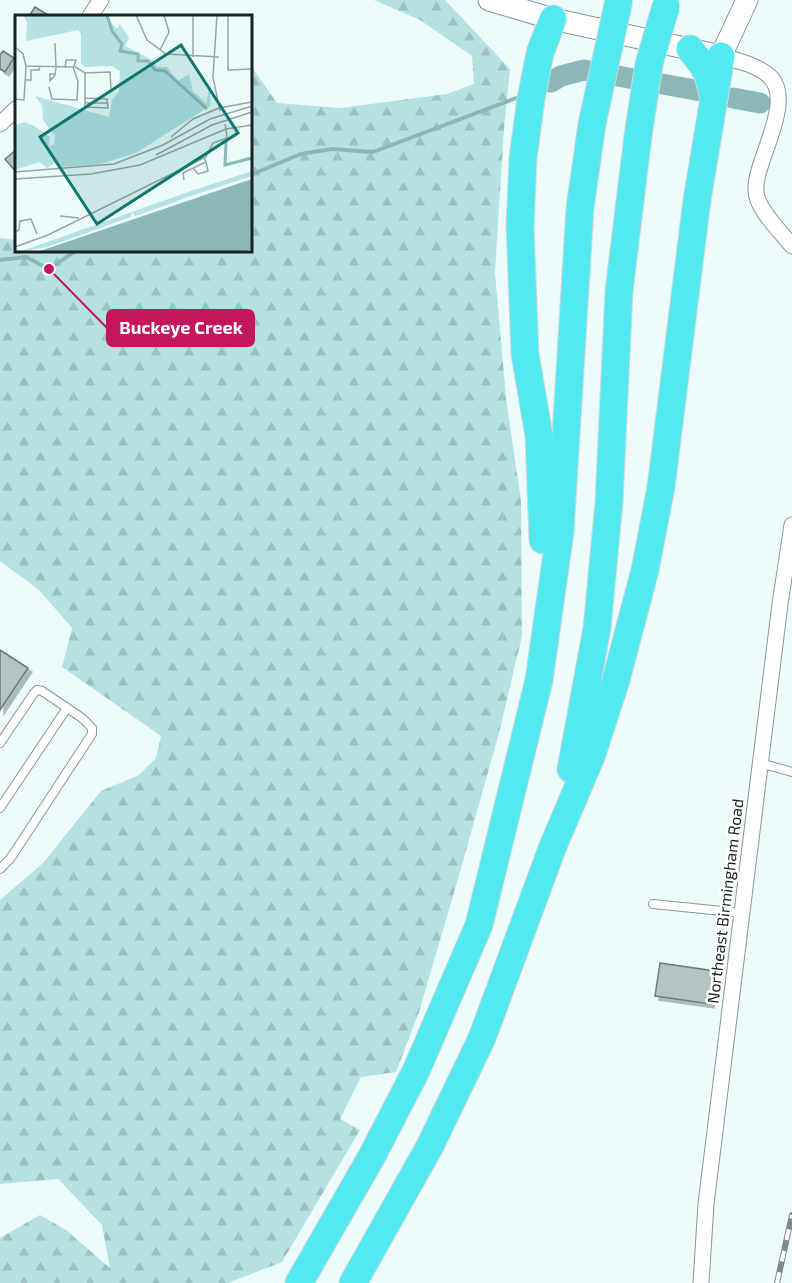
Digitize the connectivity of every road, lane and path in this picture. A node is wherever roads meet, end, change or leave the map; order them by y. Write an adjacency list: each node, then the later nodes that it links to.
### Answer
1 (101, 0): 7 (street)
2 (489, 0): 6 (main road)
3 (619, 0): 16 (highway, bridge)
4 (747, 0): 9 (main road)
5 (667, 3): 22 (highway, bridge)
6 (557, 9): 8 (main road); 16 (highway)
7 (91, 15)
8 (690, 49): 9 (main road); 10 (highway)
9 (721, 56): 10 (highway); 13 (street)
10 (714, 97): 22 (highway)
11 (15, 110): 12 (street)
12 (0, 124)
13 (792, 246)
14 (792, 525): 15 (street, Northeast Birmingham Road)
15 (786, 601): 19 (street, Northeast Birmingham Road)
16 (539, 680): 26 (highway)
17 (67, 708): 18 (lane); 21 (lane); 23 (lane)
18 (0, 743)
19 (760, 763): 20 (lane); 25 (street, Northeast Birmingham Road)
20 (792, 772)
21 (0, 808)
22 (553, 846): 27 (highway)
23 (0, 869)
24 (653, 904): 25 (lane)
25 (742, 913): 28 (street, Northeast Birmingham Road)
26 (299, 1283)
27 (353, 1283)
28 (701, 1283)

